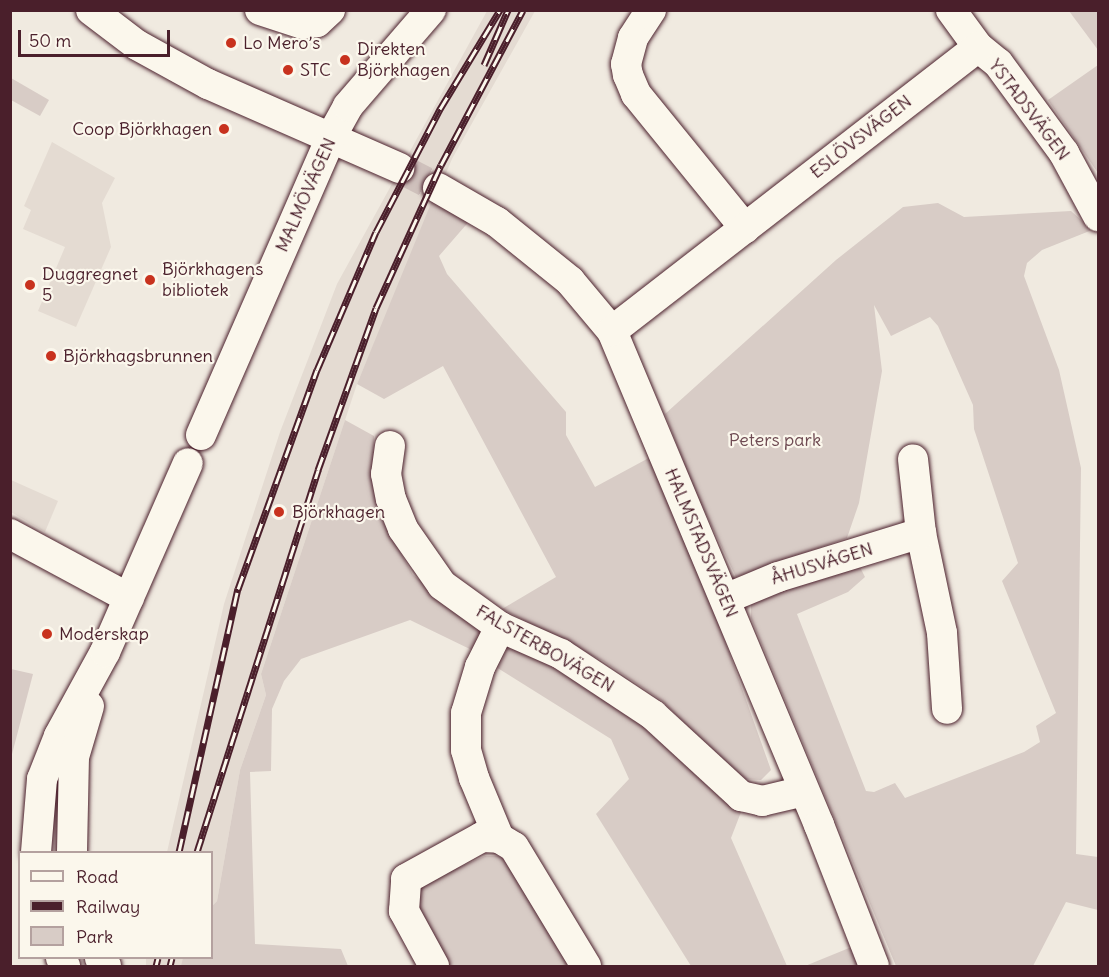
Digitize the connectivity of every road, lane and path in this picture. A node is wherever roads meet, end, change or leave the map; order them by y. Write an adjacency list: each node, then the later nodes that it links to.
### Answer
1 (91, 10): 7 (street)
2 (260, 10): 3 (street)
3 (330, 10)
4 (651, 10): 13 (street)
5 (951, 10): 8 (street, YSTADSVÄGEN)
6 (423, 13): 9 (street, MALMÖVÄGEN)
7 (123, 20): 9 (street)
8 (978, 47): 12 (street, YSTADSVÄGEN); 13 (street, ESLÖVSVÄGEN)
9 (331, 137): 10 (street); 15 (street, MALMÖVÄGEN)
10 (399, 168)
11 (438, 188): 14 (street, HALMSTADSVÄGEN)
12 (1098, 214)
13 (745, 228): 14 (street, ESLÖVSVÄGEN)
14 (612, 331): 22 (street, HALMSTADSVÄGEN)
15 (201, 435)
16 (390, 446): 23 (street, FALSTERBOVÄGEN)
17 (913, 459): 19 (street)
18 (188, 463): 21 (street)
19 (921, 533): 22 (street, ÅHUSVÄGEN); 25 (street)
20 (10, 534): 21 (street)
21 (129, 598): 24 (street)
22 (725, 599): 26 (street, HALMSTADSVÄGEN)
23 (500, 627): 26 (street, FALSTERBOVÄGEN); 27 (street)
24 (105, 652): 28 (street); 29 (street)
25 (946, 709)
26 (804, 791): 32 (street, HALMSTADSVÄGEN)
27 (499, 838): 30 (street); 31 (street)
28 (36, 851)
29 (72, 851)
30 (434, 966)
31 (586, 966)
32 (874, 966)

